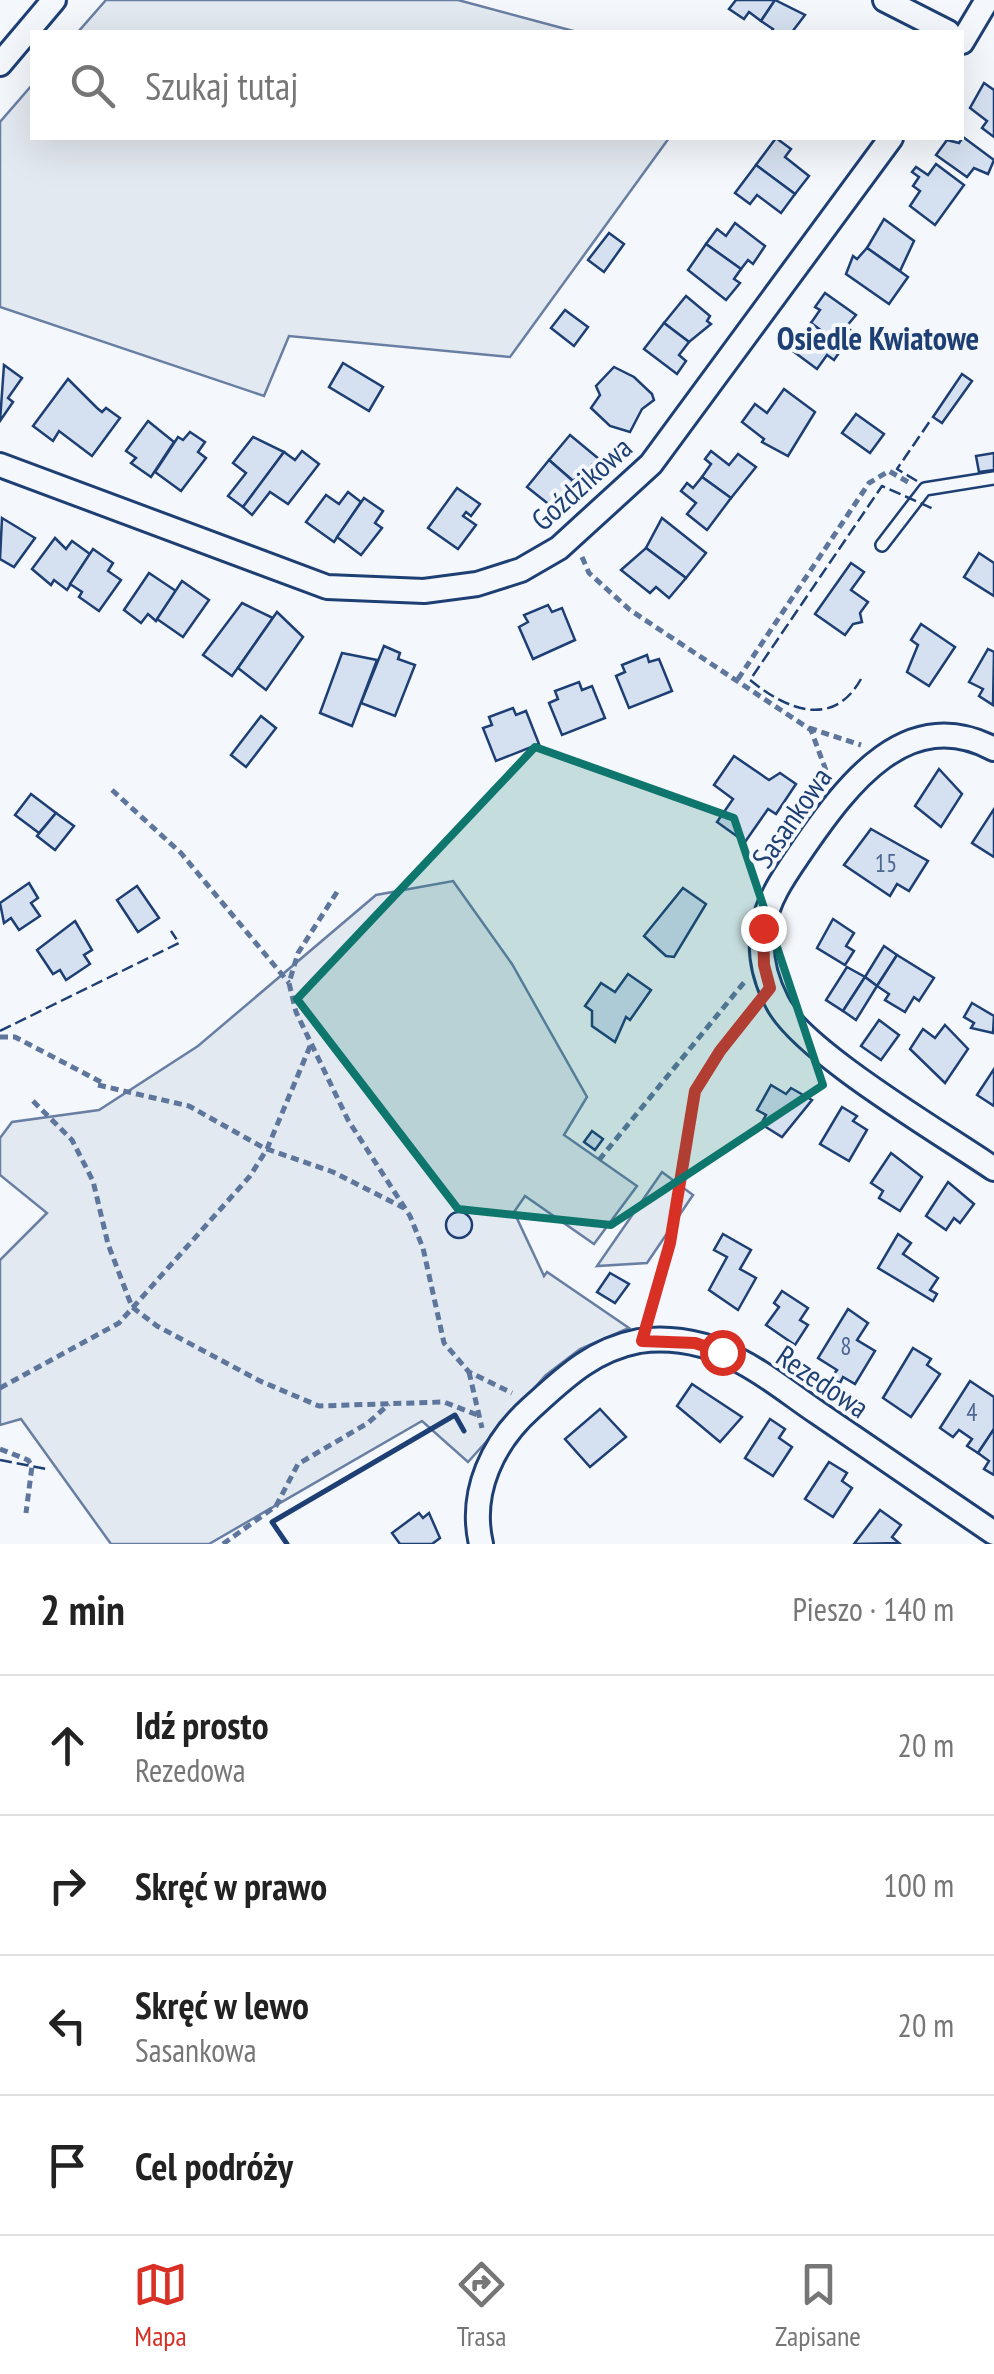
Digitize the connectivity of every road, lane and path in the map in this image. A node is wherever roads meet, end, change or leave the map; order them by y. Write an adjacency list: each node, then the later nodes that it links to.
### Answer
1 (54, 0): 6 (street)
2 (885, 0): 4 (street)
3 (987, 0): 5 (street)
4 (944, 30)
5 (964, 38)
6 (0, 64)
7 (890, 140): 11 (street, Goździkowa)
8 (0, 465): 11 (street, Goździkowa)
9 (994, 478): 10 (lane)
10 (924, 490): 12 (lane); 13 (path)
11 (574, 536): 13 (path)
12 (882, 545)
13 (738, 679): 14 (path)
14 (806, 727): 16 (path); 18 (path)
15 (994, 750): 16 (street, Sasankowa)
16 (883, 755): 18 (street, Sasankowa)
17 (112, 790): 21 (path)
18 (838, 798): 20 (street, Sasankowa)
19 (337, 892): 21 (path)
20 (763, 959): 22 (street, Sasankowa); 27 (path)
21 (290, 983): 24 (path)
22 (770, 988): 28 (street, Sasankowa); 31 (path)
23 (0, 1037): 26 (path)
24 (312, 1044): 26 (path); 29 (path)
25 (33, 1101): 30 (path)
26 (267, 1149): 29 (path); 30 (path)
27 (600, 1160)
28 (994, 1169)
29 (405, 1208): 32 (path)
30 (132, 1307): 33 (path); 35 (path)
31 (642, 1341): 34 (street, Rezedowa); 40 (street, Rezedowa)
32 (469, 1372): 34 (path); 36 (path)
33 (0, 1388)
34 (545, 1395): 38 (street, Rezedowa)
35 (392, 1402): 36 (path); 41 (path)
36 (480, 1416): 38 (path)
37 (0, 1449): 39 (path)
38 (489, 1464): 42 (street, Rezedowa)
39 (26, 1514)
40 (994, 1534)
41 (223, 1544)
42 (480, 1544)

